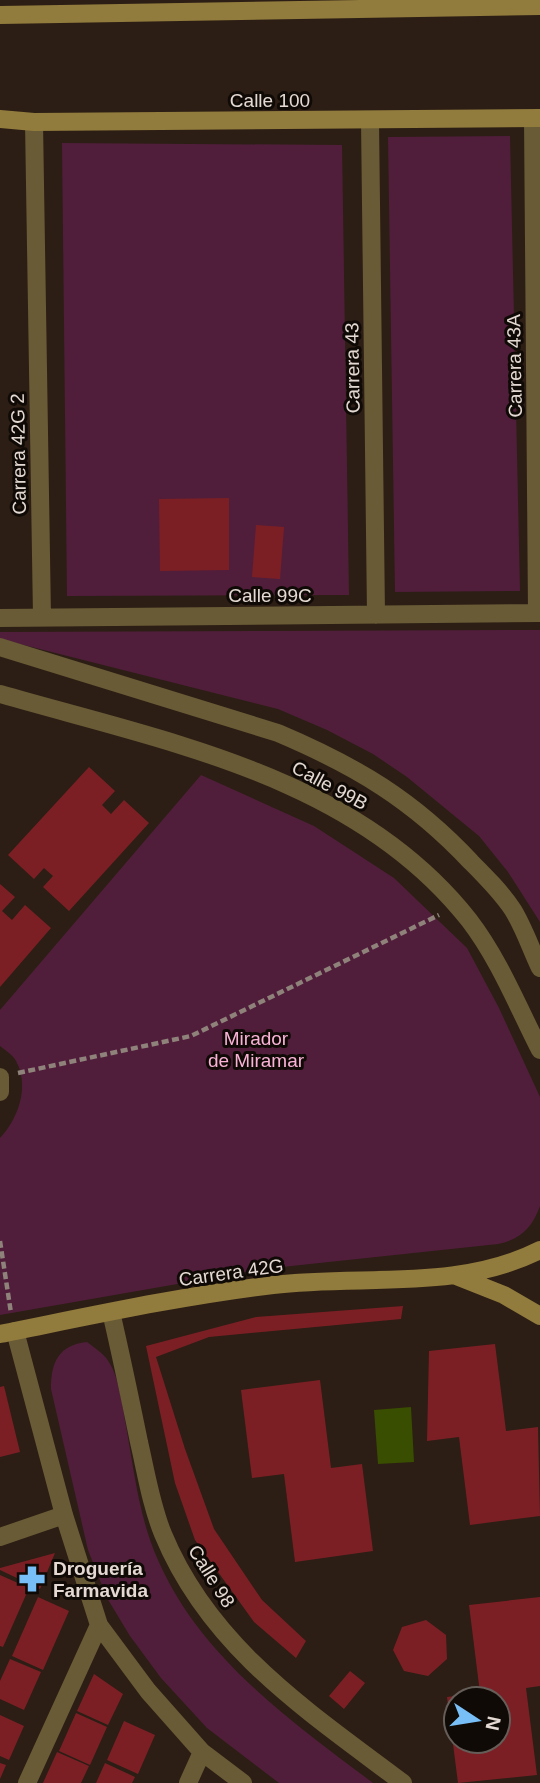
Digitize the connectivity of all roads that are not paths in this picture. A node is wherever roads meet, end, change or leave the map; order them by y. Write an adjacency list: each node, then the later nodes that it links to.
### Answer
1 (540, 6): 2 (street)
2 (0, 15)
3 (0, 118): 6 (street, Calle 100)
4 (536, 118): 5 (street, Calle 100); 7 (street, Carrera 43A)
5 (370, 121): 6 (street, Calle 100); 8 (street, Carrera 43)
6 (34, 122): 10 (street, Carrera 42G 2)
7 (539, 613): 8 (street, Calle 99C)
8 (376, 615): 10 (street, Calle 99C)
9 (0, 618): 10 (street, Calle 99C)
10 (42, 618)
11 (0, 647): 13 (street, Calle 99B)
12 (0, 694): 14 (street, Calle 99B)
13 (540, 968)
14 (540, 1050)
15 (0, 1077): 16 (street)
16 (0, 1092)
17 (540, 1250): 18 (street, Carrera 42G)
18 (456, 1276): 19 (street, Carrera 42G); 20 (street, Carrera 42G)
19 (111, 1312): 21 (street, Carrera 42G); 29 (street, Calle 98)
20 (540, 1316)
21 (8, 1332): 22 (street)
22 (64, 1515): 23 (street); 24 (street)
23 (0, 1537)
24 (99, 1625): 25 (street); 26 (street)
25 (202, 1752): 27 (street); 28 (street)
26 (27, 1783)
27 (188, 1783)
28 (243, 1783)
29 (403, 1783)

